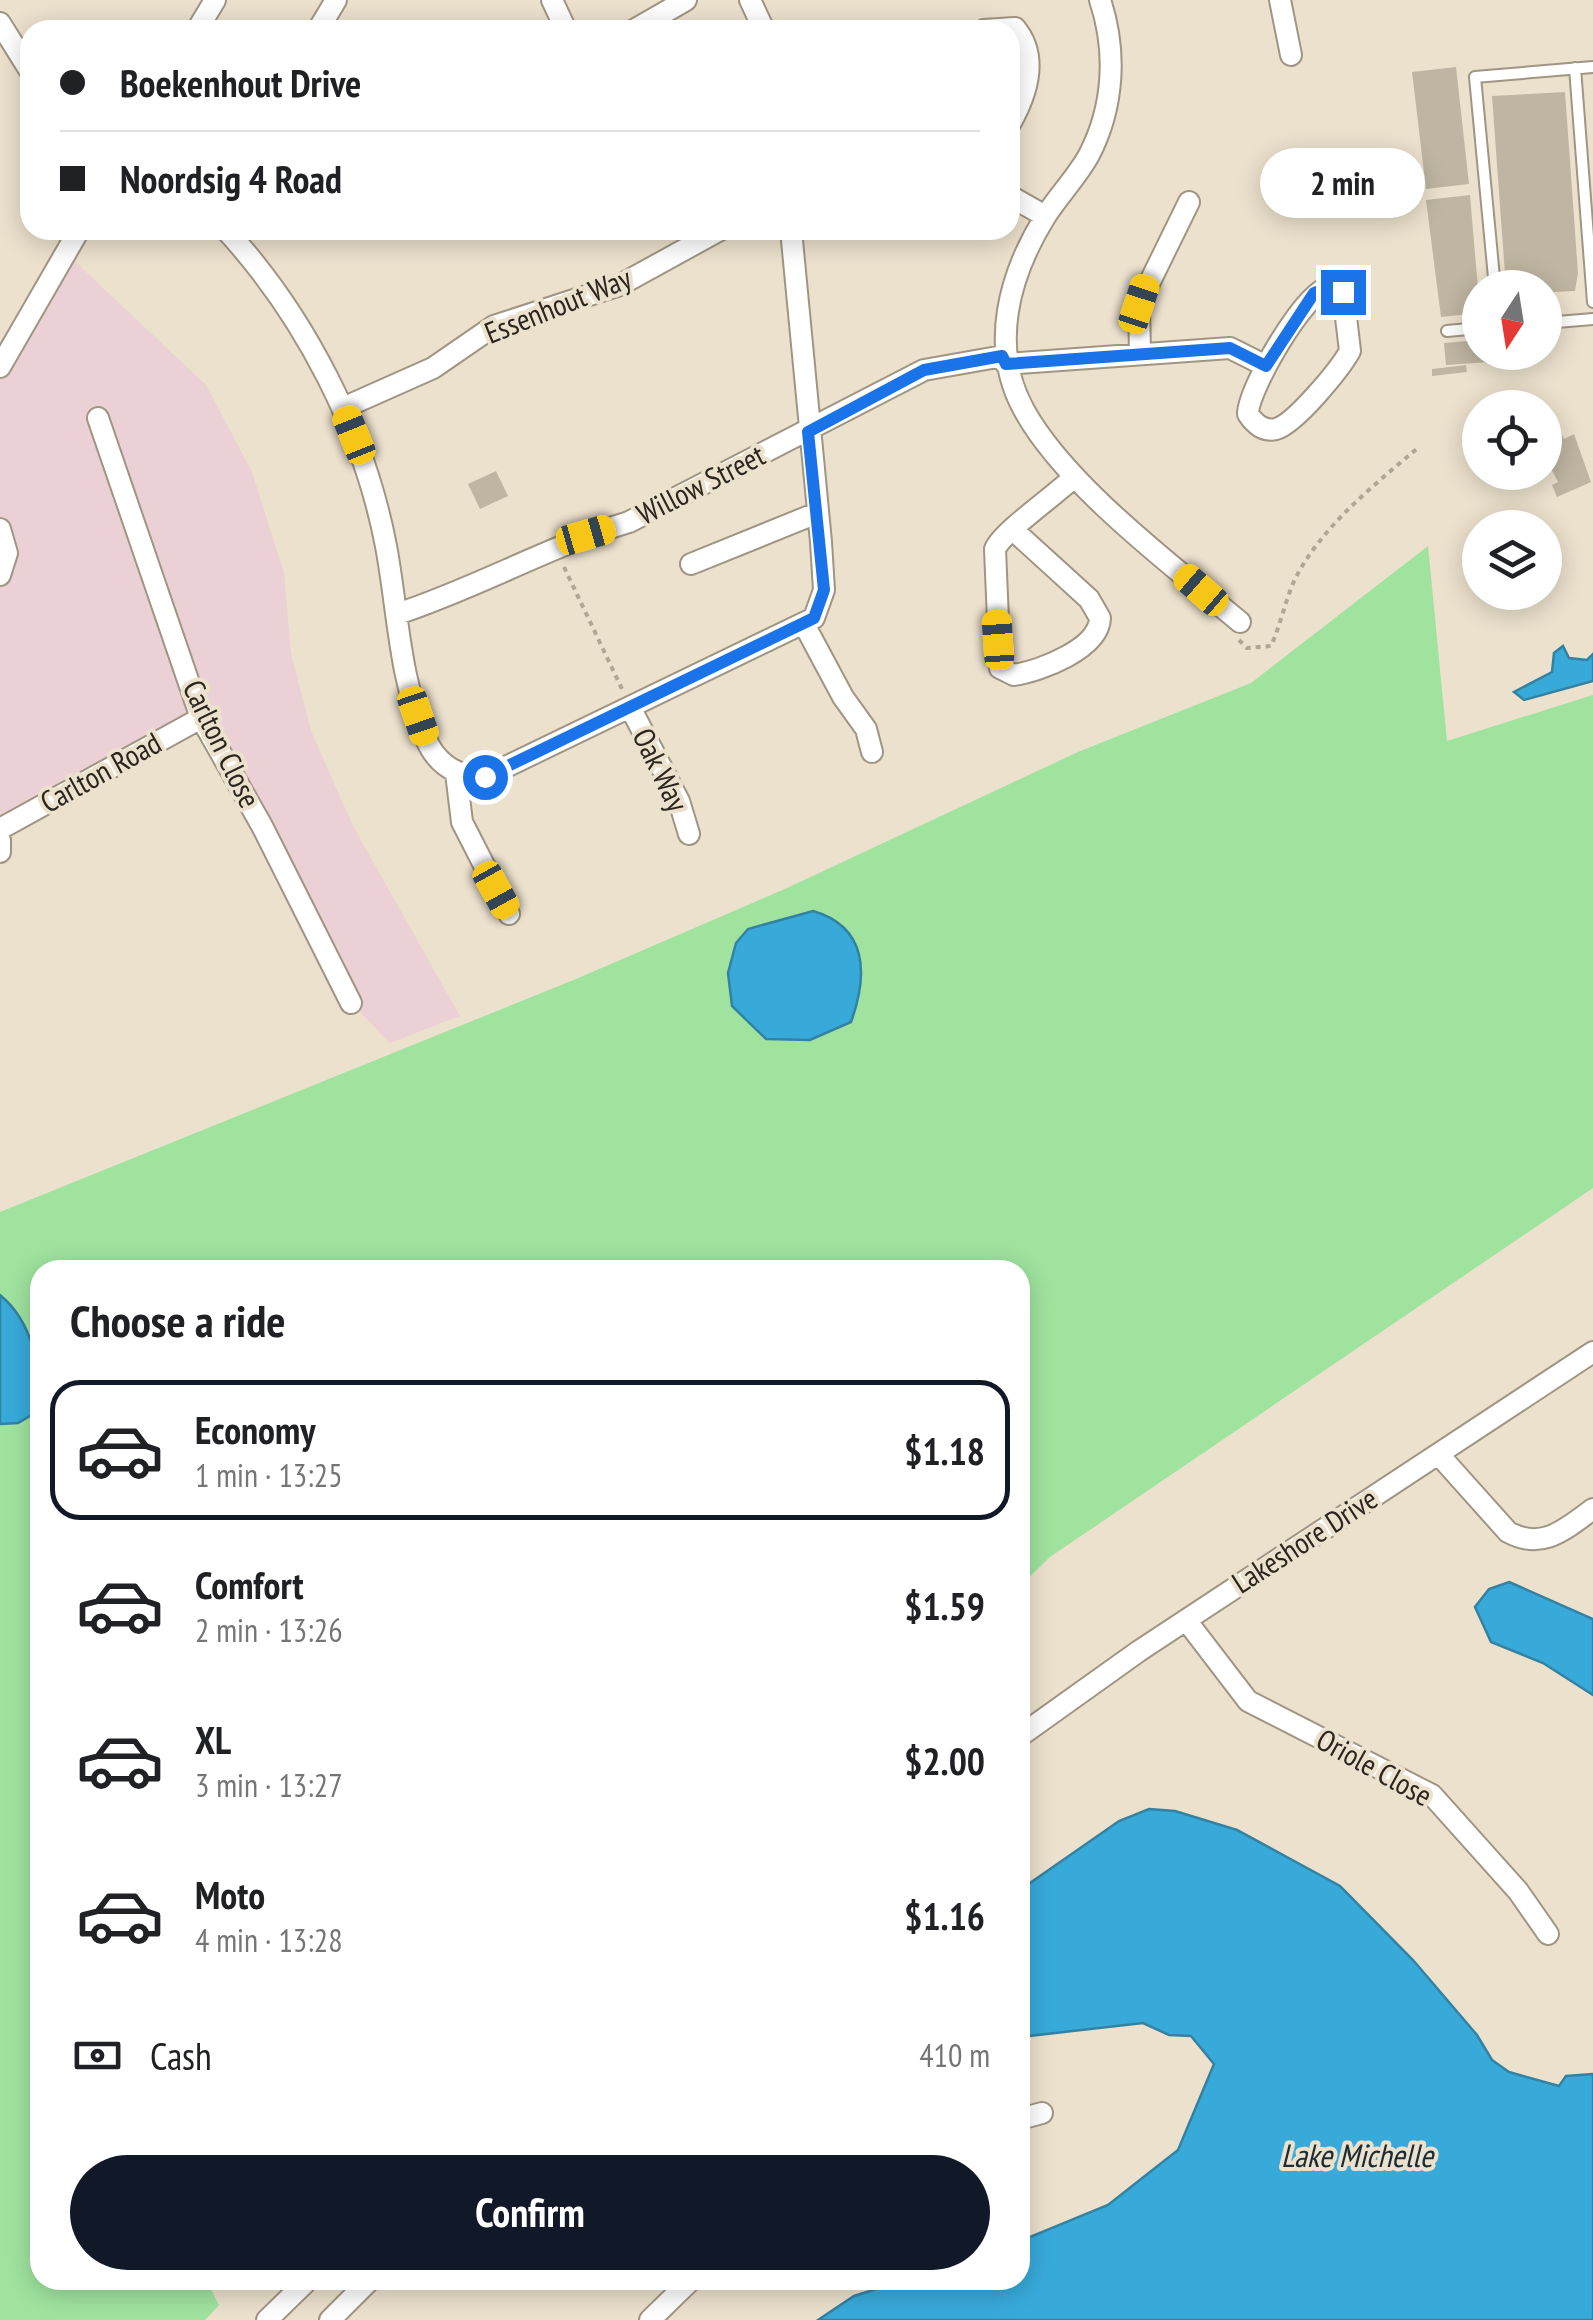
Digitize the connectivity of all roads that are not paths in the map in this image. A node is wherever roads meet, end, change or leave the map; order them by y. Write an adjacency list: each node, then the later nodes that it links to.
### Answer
1 (686, 0): 4 (street)
2 (1280, 0): 8 (street)
3 (1107, 1): 14 (street)
4 (651, 20)
5 (0, 23): 7 (street)
6 (1020, 36): 11 (street)
7 (20, 55)
8 (1291, 55)
9 (1593, 67): 10 (lane)
10 (1575, 68): 19 (lane); 20 (lane)
11 (1020, 105)
12 (1020, 202): 14 (street)
13 (1189, 202): 25 (street)
14 (1046, 216): 26 (street)
15 (74, 240): 27 (street)
16 (235, 240): 29 (street)
17 (702, 240): 29 (street, Essenhout Way)
18 (793, 240): 31 (street)
19 (1493, 270)
20 (1593, 302)
21 (1593, 319): 22 (lane)
22 (1562, 321)
23 (1462, 329): 24 (lane)
24 (1448, 330)
25 (1140, 354): 26 (street, Willow Street); 28 (street, Willow Street)
26 (1004, 360): 31 (street, Willow Street); 32 (street)
27 (1, 363)
28 (1266, 366): 28 (street)
29 (343, 408): 38 (street)
30 (98, 418): 42 (street, Carlton Close)
31 (808, 432): 33 (street); 38 (street, Willow Street)
32 (1074, 477): 34 (street); 39 (street)
33 (818, 513): 36 (street); 40 (street)
34 (1012, 529): 34 (street)
35 (0, 530): 37 (street)
36 (691, 564)
37 (1, 573)
38 (397, 614): 44 (street)
39 (1240, 622)
40 (805, 626): 41 (street); 43 (street)
41 (630, 707): 44 (street); 46 (street, Oak Way)
42 (201, 718): 45 (street, Carlton Road); 50 (street, Carlton Close)
43 (872, 752)
44 (456, 773): 49 (street)
45 (0, 829)
46 (689, 834)
47 (0, 840): 48 (street)
48 (0, 852)
49 (509, 914)
50 (351, 1003)
51 (1593, 1352): 52 (street, Lakeshore Drive)
52 (1440, 1456): 53 (street); 54 (street, Lakeshore Drive)
53 (1593, 1509)
54 (1186, 1620): 55 (street, Lakeshore Drive); 56 (street, Oriole Close)
55 (1030, 1729)
56 (1548, 1934)
57 (1042, 2112): 58 (street)
58 (1030, 2116)
59 (298, 2290): 62 (street)
60 (360, 2290): 63 (street)
61 (681, 2290): 64 (street)
62 (267, 2320)
63 (330, 2320)
64 (650, 2320)

